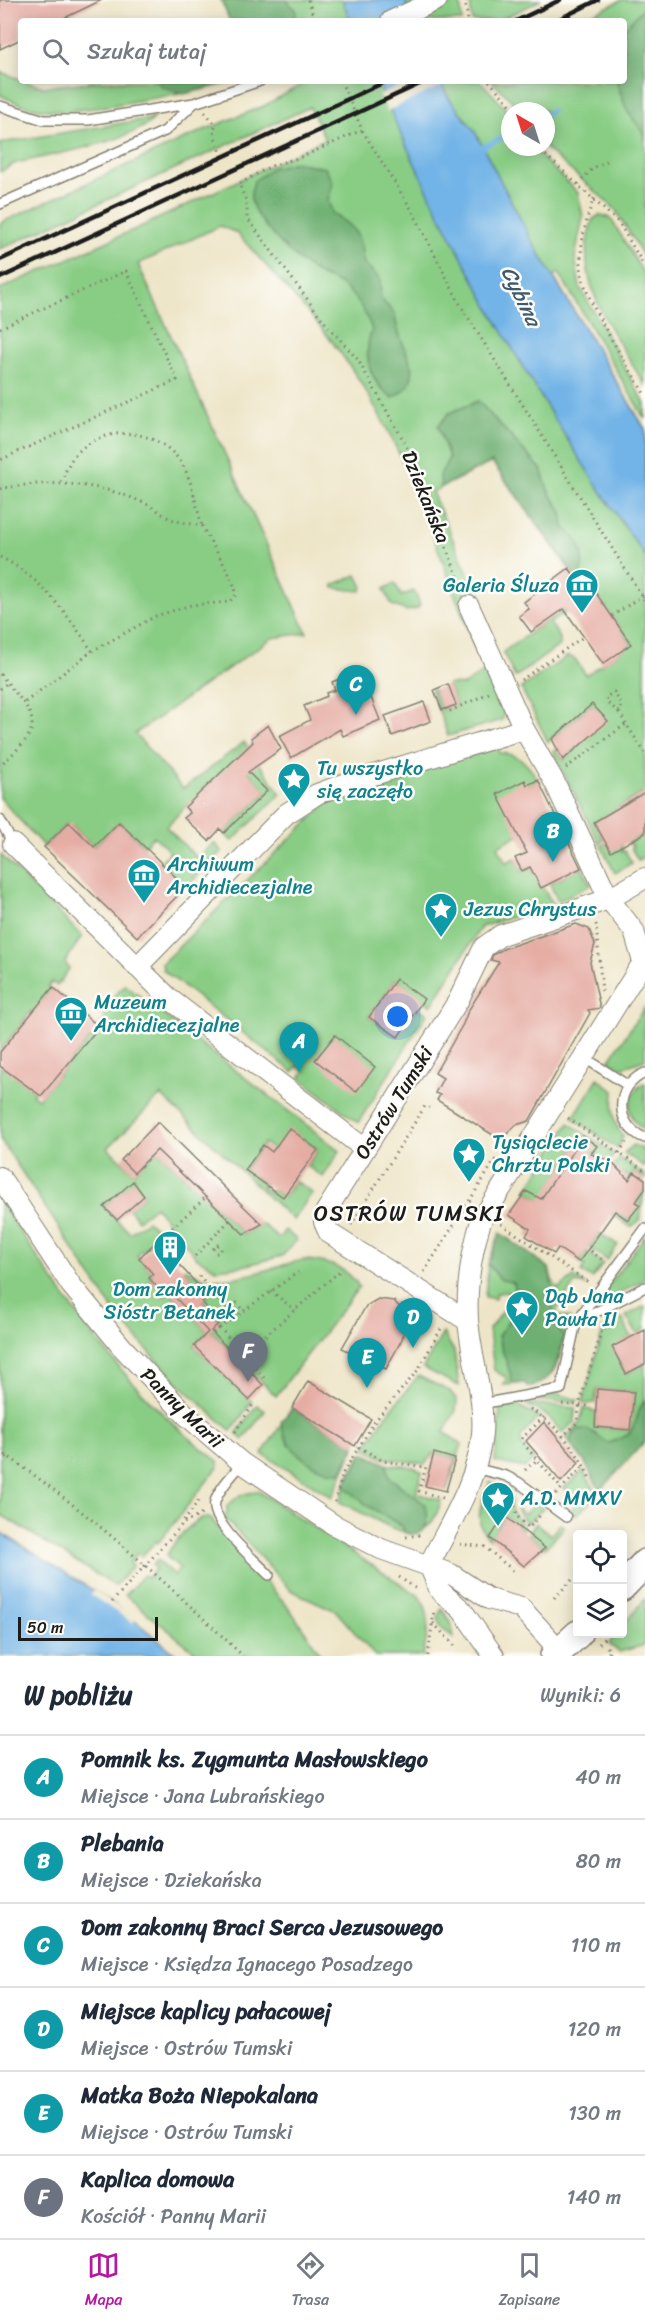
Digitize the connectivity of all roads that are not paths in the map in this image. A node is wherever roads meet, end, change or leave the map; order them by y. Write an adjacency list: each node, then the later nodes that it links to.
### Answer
1 (436, 0): 2 (street)
2 (397, 18)
3 (251, 84): 4 (lane)
4 (194, 103): 5 (lane); 6 (lane)
5 (0, 107)
6 (0, 204)
7 (469, 606): 8 (street)
8 (524, 729): 12 (street); 14 (street)
9 (0, 820): 10 (lane)
10 (13, 844): 14 (street)
11 (645, 878): 12 (street, Ostrów Tumski)
12 (601, 901): 13 (street); 19 (street, Ostrów Tumski)
13 (644, 960): 15 (street)
14 (136, 967): 19 (street)
15 (585, 1058): 17 (lane); 23 (street)
16 (645, 1073): 17 (lane)
17 (627, 1085): 18 (lane)
18 (645, 1138)
19 (365, 1149): 23 (street, Ostrów Tumski)
20 (0, 1177): 26 (street, Panny Marii)
21 (645, 1229): 24 (lane)
22 (645, 1287): 24 (lane)
23 (468, 1321): 25 (street)
24 (576, 1322): 25 (lane)
25 (481, 1404): 27 (street)
26 (242, 1463): 30 (street, Panny Marii); 31 (lane)
27 (474, 1468): 28 (lane); 30 (street)
28 (566, 1517)
29 (645, 1563): 32 (street)
30 (429, 1565): 33 (street, Panny Marii); 34 (street)
31 (269, 1575)
32 (625, 1584)
33 (566, 1648)
34 (491, 1653)

